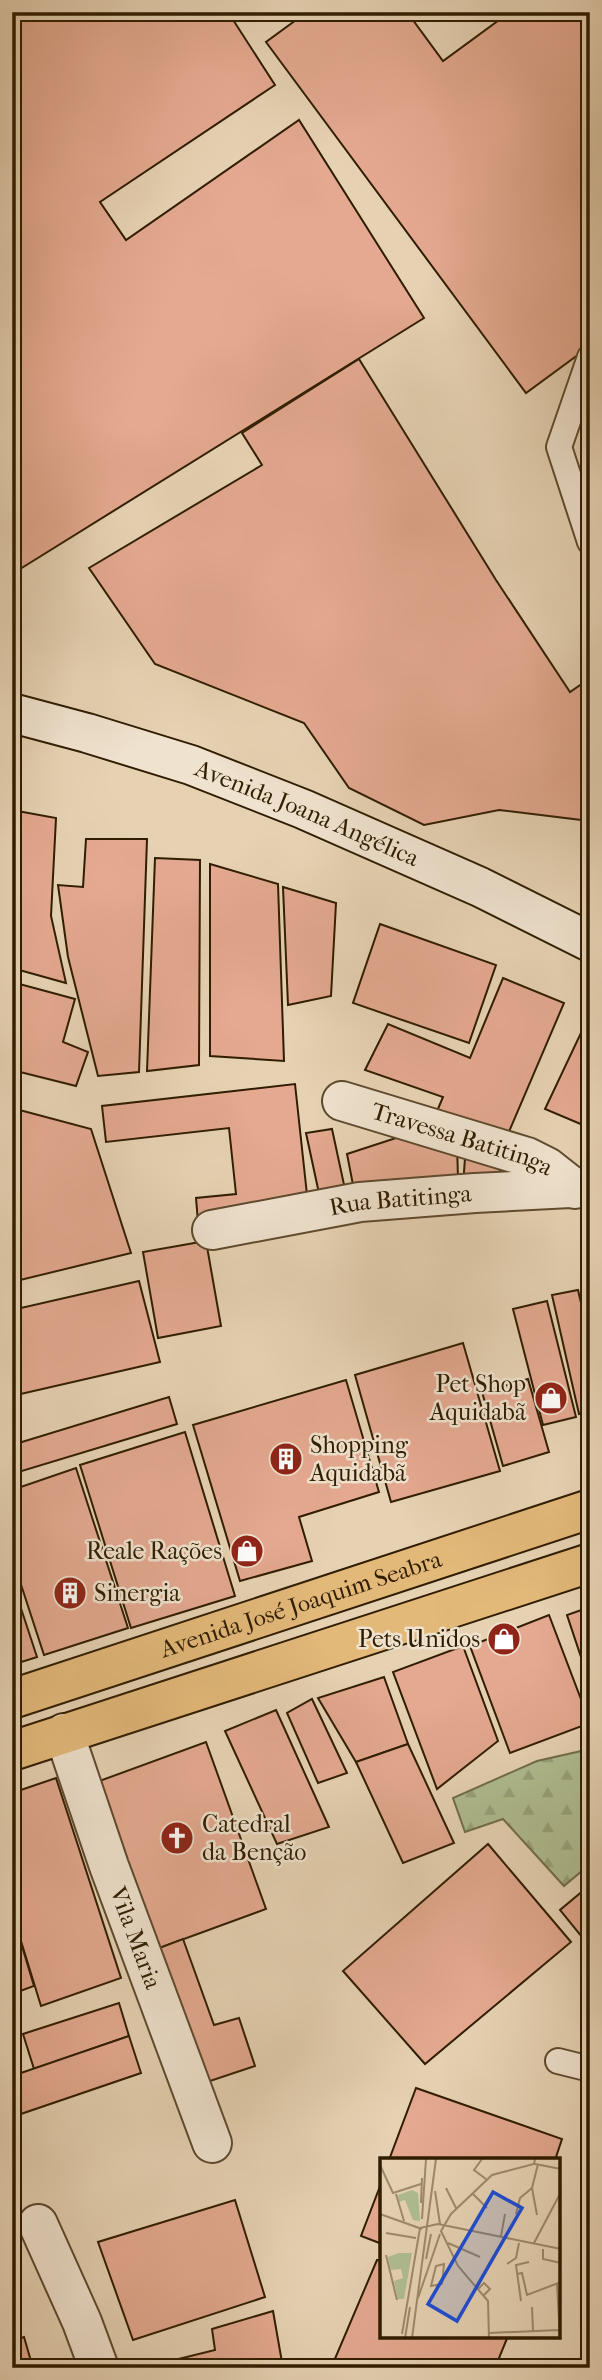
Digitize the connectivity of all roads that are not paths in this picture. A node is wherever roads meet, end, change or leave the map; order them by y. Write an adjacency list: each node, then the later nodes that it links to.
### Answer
1 (590, 357): 2 (lane)
2 (590, 542)
3 (12, 713): 4 (street, Avenida Joana Angélica)
4 (590, 942)
5 (342, 1101): 6 (street, Travessa Batitinga)
6 (582, 1188): 7 (street, Rua Batitinga)
7 (212, 1230)
8 (590, 1509): 10 (main road, Avenida José Joaquim Seabra)
9 (590, 1563): 11 (main road, Avenida José Joaquim Seabra)
10 (12, 1699)
11 (64, 1733): 12 (main road, Avenida José Joaquim Seabra); 15 (street, Vila Maria)
12 (12, 1751)
13 (558, 2061): 14 (lane)
14 (590, 2069)
15 (212, 2143)
16 (38, 2224): 17 (street)
17 (99, 2368)

